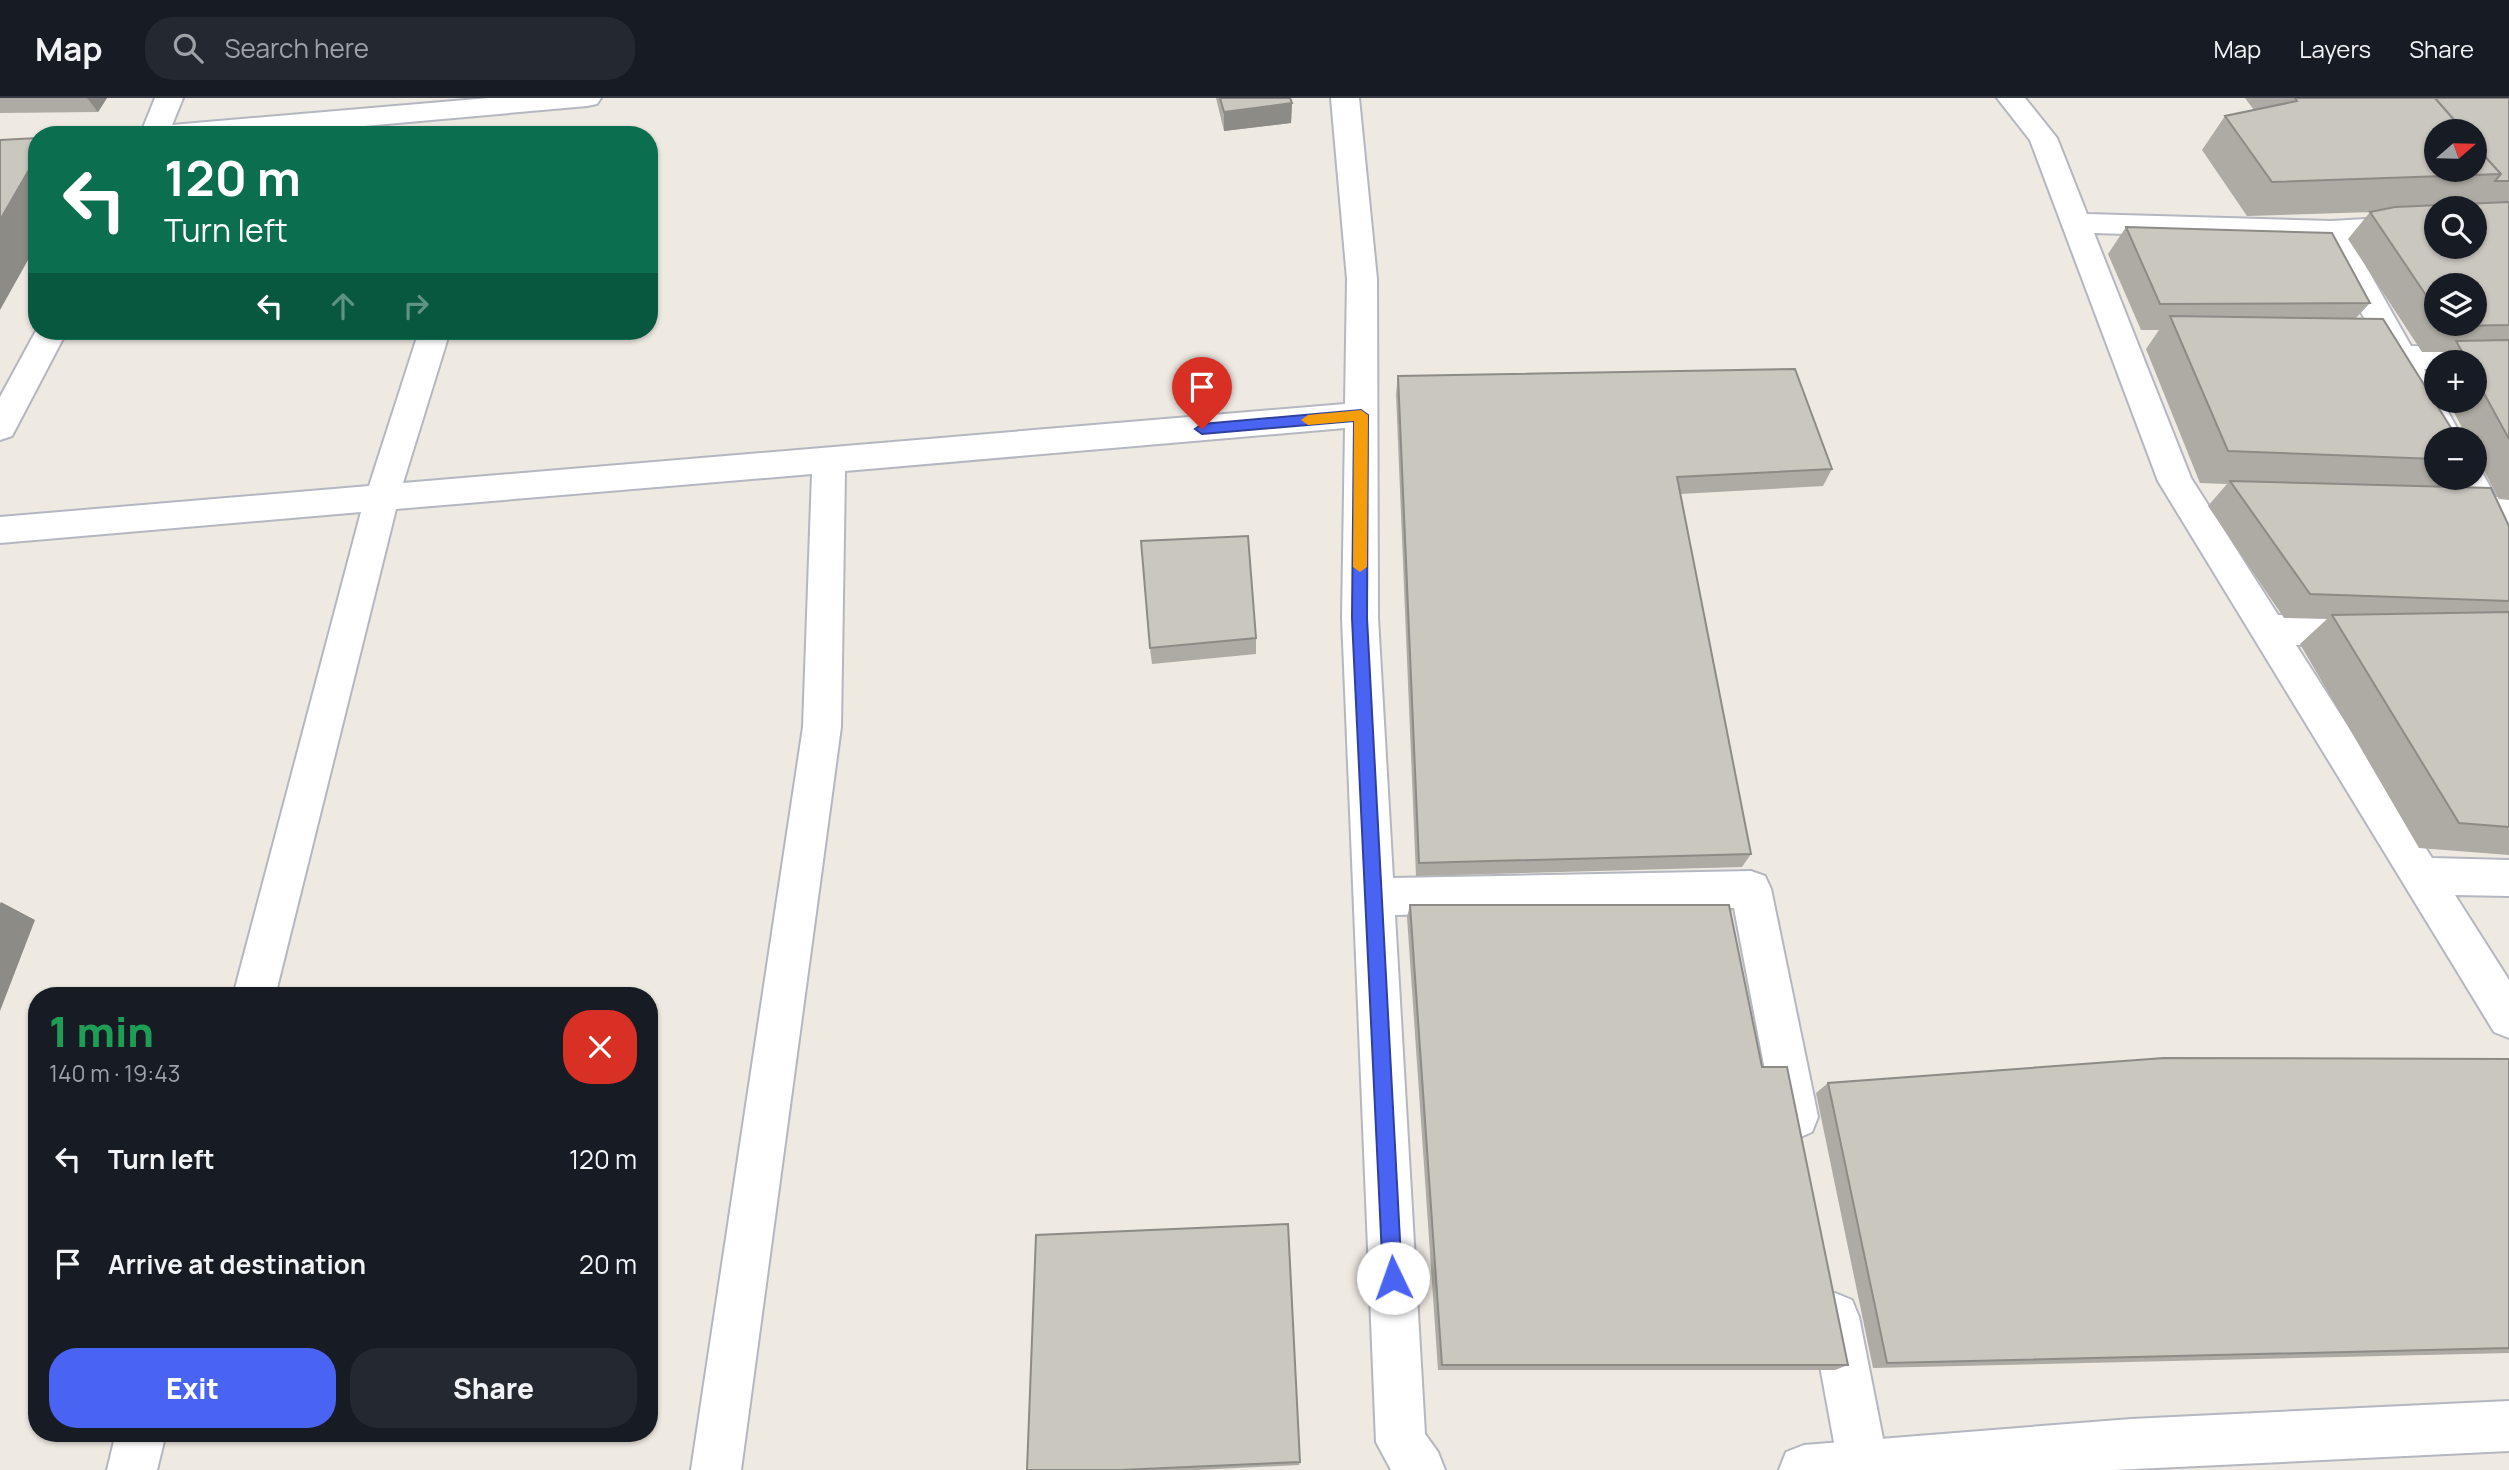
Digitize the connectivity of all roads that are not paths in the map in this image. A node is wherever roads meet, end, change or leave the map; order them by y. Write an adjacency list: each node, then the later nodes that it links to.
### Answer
1 (169, 98): 6 (street)
2 (587, 98): 5 (street)
3 (1345, 98): 16 (street)
4 (2011, 98): 9 (street)
5 (505, 105): 7 (street); 8 (street)
6 (158, 126)
7 (264, 126)
8 (498, 126)
9 (2076, 223): 11 (street); 21 (street)
10 (2424, 226): 11 (street)
11 (2331, 231): 14 (street)
12 (46, 340): 18 (street)
13 (431, 340): 22 (street)
14 (2386, 345): 15 (street); 17 (street)
15 (2509, 359)
16 (1361, 415): 19 (street); 32 (street)
17 (2439, 427)
18 (0, 428)
19 (829, 462): 22 (street); 41 (street)
20 (2479, 490): 25 (street)
21 (2186, 499): 23 (street); 28 (street)
22 (381, 500): 26 (street); 33 (street)
23 (2227, 500)
24 (2417, 507): 25 (street)
25 (2497, 510): 27 (street)
26 (0, 530)
27 (2509, 548)
28 (2268, 630): 29 (street); 30 (street)
29 (2402, 630)
30 (2421, 876): 31 (street); 34 (street)
31 (2509, 878)
32 (1373, 897): 35 (street); 42 (street)
33 (256, 987)
34 (2509, 1018)
35 (1802, 1149)
36 (1826, 1273): 39 (street)
37 (2509, 1426): 39 (street)
38 (139, 1442): 40 (street)
39 (1863, 1464): 43 (street)
40 (132, 1470)
41 (716, 1470)
42 (1419, 1470)
43 (1804, 1470)

